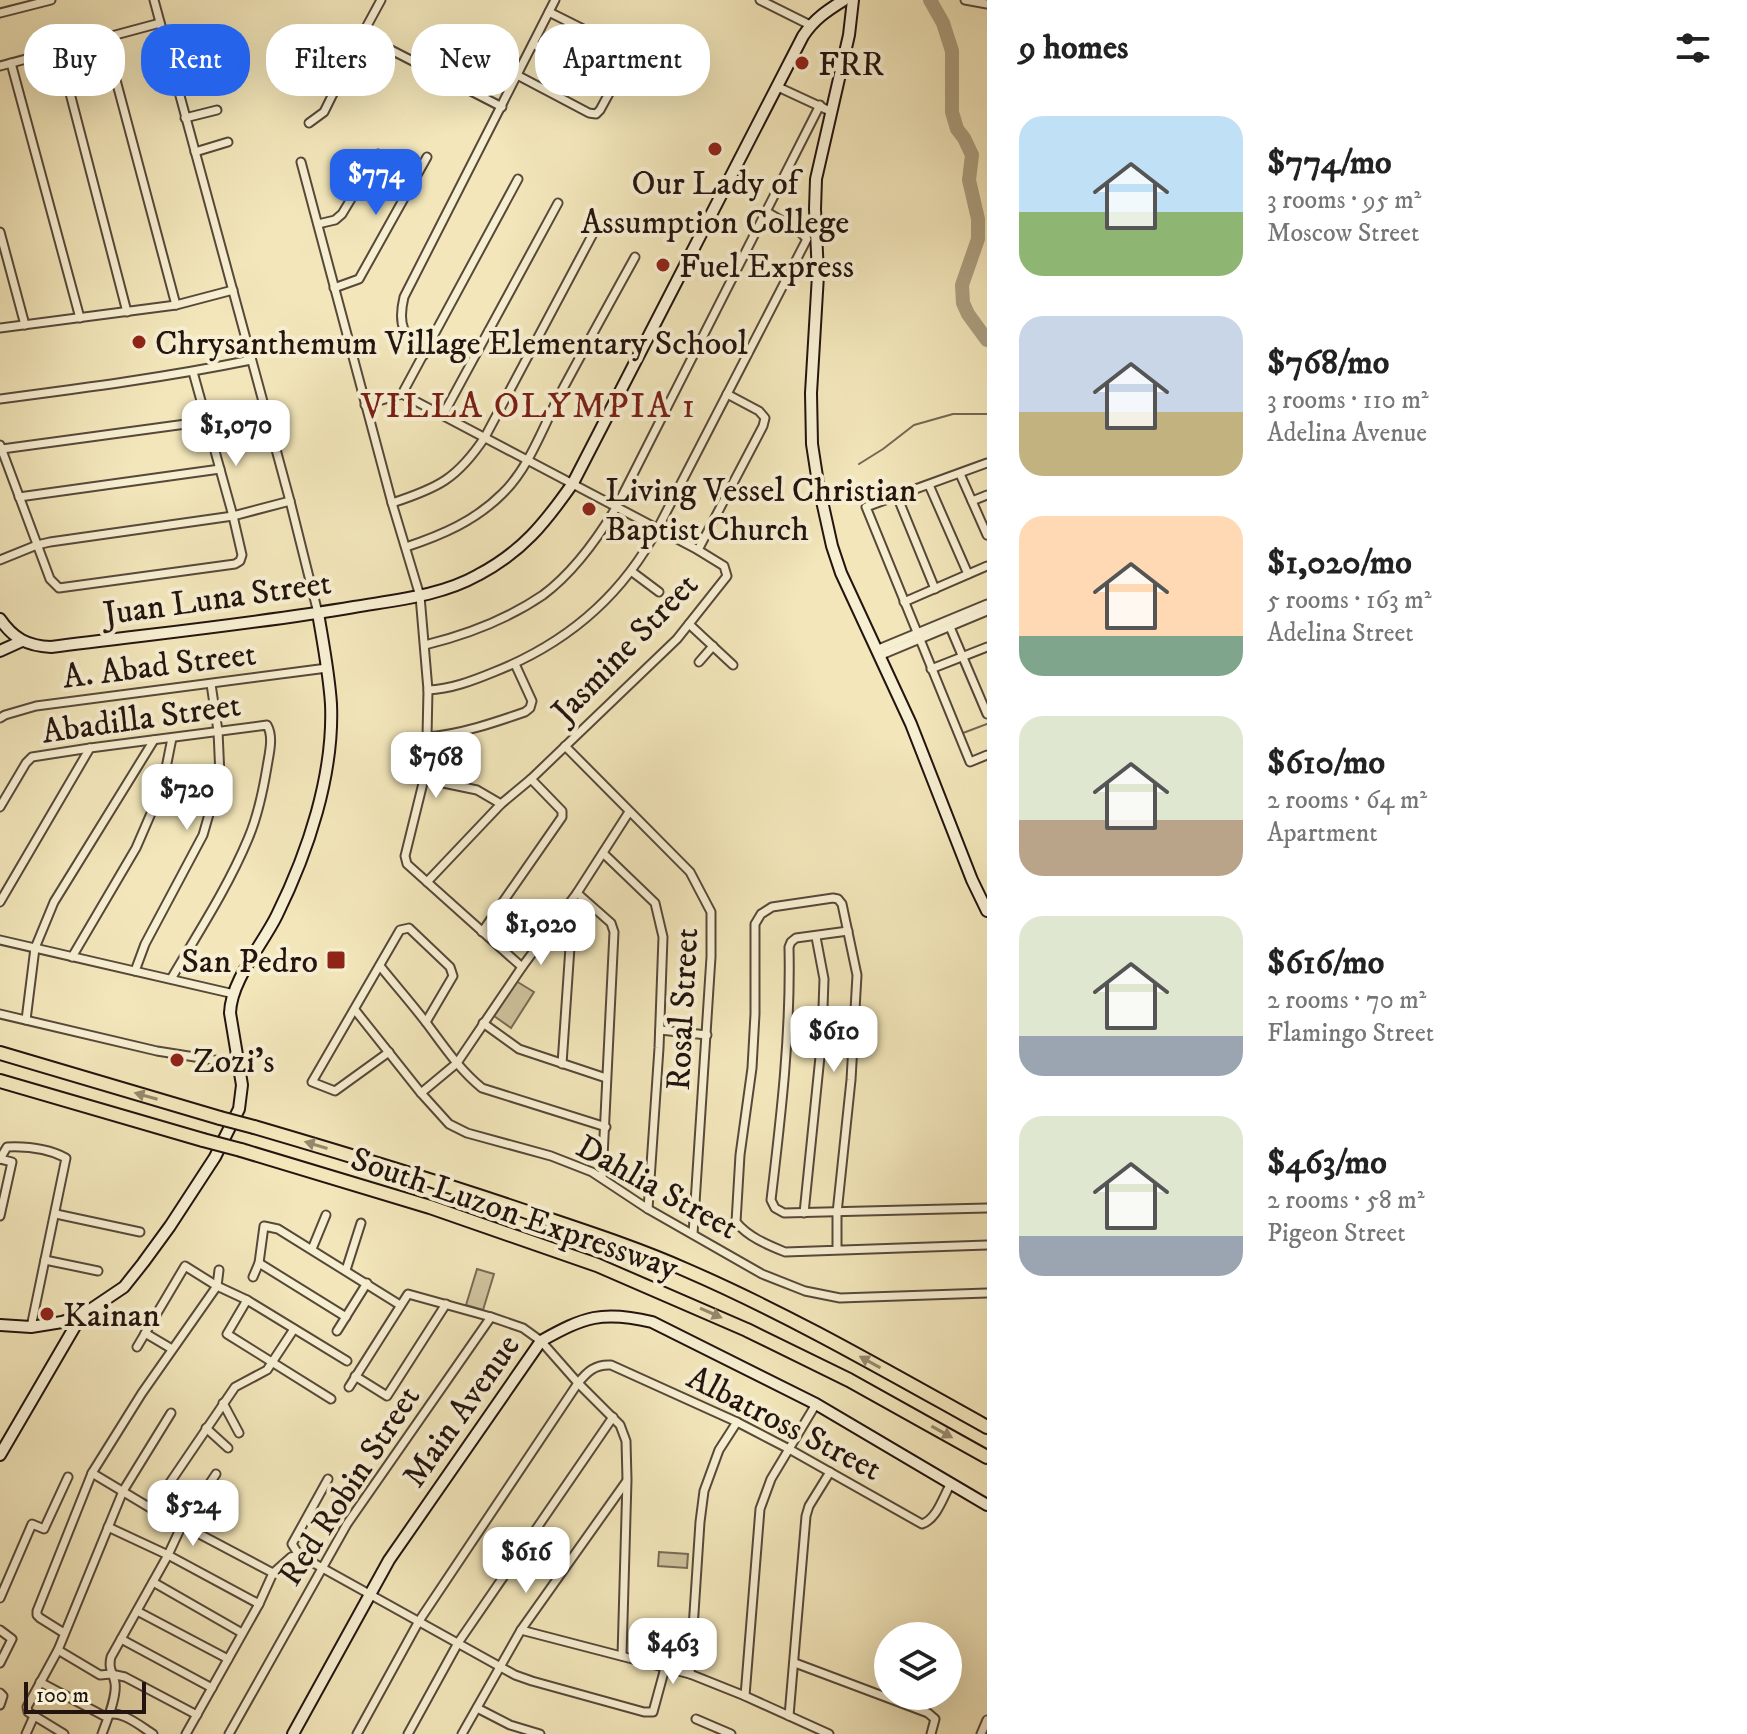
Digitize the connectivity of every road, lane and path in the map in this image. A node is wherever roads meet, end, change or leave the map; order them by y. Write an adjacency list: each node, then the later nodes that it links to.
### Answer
1 (51, 0): 11 (street)
2 (154, 0): 12 (street)
3 (381, 0): 13 (street)
4 (555, 0): 10 (street)
5 (760, 0): 15 (street)
6 (844, 0): 15 (main road)
7 (853, 0): 34 (main road)
8 (965, 0): 9 (street)
9 (987, 4)
10 (549, 12): 14 (street); 17 (street)
11 (0, 13)
12 (160, 23): 16 (street)
13 (368, 24)
14 (573, 24)
15 (810, 25): 23 (main road, Juan Luna Street)
16 (125, 33)
17 (533, 44): 22 (street)
18 (395, 52): 32 (street)
19 (24, 60): 20 (street)
20 (11, 63): 21 (street); 53 (street)
21 (0, 66)
22 (519, 71)
23 (778, 87): 31 (street); 71 (main road, Juan Luna Street)
24 (71, 96): 52 (street)
25 (120, 96): 51 (street)
26 (179, 96): 35 (street)
27 (332, 96): 36 (street)
28 (507, 96): 32 (street)
29 (557, 96): 30 (street)
30 (608, 96)
31 (820, 105): 34 (street); 44 (street)
32 (502, 107): 56 (street)
33 (217, 110): 35 (street)
34 (832, 112): 107 (main road)
35 (185, 118): 38 (street)
36 (309, 123)
37 (228, 142): 38 (street)
38 (195, 152): 50 (street)
39 (378, 154): 45 (street)
40 (427, 157): 49 (street)
41 (301, 162): 45 (street)
42 (518, 179): 56 (street)
43 (558, 203): 63 (street)
44 (767, 212): 60 (street); 79 (street)
45 (318, 224): 49 (street)
46 (595, 230): 65 (street)
47 (0, 232): 54 (street)
48 (635, 257): 67 (street)
49 (334, 288): 62 (street)
50 (233, 290): 51 (street); 57 (street)
51 (176, 305): 52 (street)
52 (127, 312): 53 (street)
53 (80, 318): 54 (street)
54 (25, 325): 55 (street)
55 (0, 328)
56 (424, 355): 59 (street)
57 (251, 360): 58 (street); 76 (street)
58 (193, 372): 61 (street); 64 (street)
59 (402, 394): 62 (street); 63 (street, Jasmine Street)
60 (727, 394): 81 (street); 85 (street)
61 (0, 399)
62 (365, 405): 78 (street)
63 (443, 415): 65 (street, Jasmine Street)
64 (208, 421): 66 (street); 69 (street)
65 (485, 437): 67 (street, Jasmine Street); 78 (street)
66 (1, 447): 75 (street)
67 (527, 459): 71 (street, Jasmine Street); 84 (street)
68 (987, 463): 70 (street)
69 (220, 469): 75 (street); 80 (street)
70 (960, 474): 72 (street); 77 (street)
71 (573, 483): 79 (street, Jasmine Street); 92 (main road, Juan Luna Street)
72 (929, 485): 74 (street); 89 (street)
73 (987, 495): 77 (street)
74 (897, 496): 90 (street); 93 (street)
75 (19, 497): 83 (street)
76 (290, 501): 80 (street); 96 (street)
77 (972, 501): 82 (street)
78 (392, 503): 84 (street)
79 (617, 506): 81 (street, Jasmine Street); 103 (street)
80 (233, 516): 83 (street); 83 (street)
81 (658, 528): 85 (street, Jasmine Street); 88 (street)
82 (986, 531)
83 (37, 545): 86 (street)
84 (406, 547): 92 (street)
85 (698, 550): 98 (street, Jasmine Street)
86 (0, 560)
87 (987, 566): 89 (street)
88 (631, 571): 91 (street); 110 (street)
89 (968, 574): 90 (street)
90 (935, 589): 93 (street)
91 (659, 592)
92 (420, 596): 96 (main road, Juan Luna Street); 103 (street)
93 (904, 602): 101 (street)
94 (987, 604): 101 (street)
95 (987, 611): 99 (street)
96 (318, 613): 102 (main road, Juan Luna Street); 112 (main road)
97 (0, 619): 100 (main road)
98 (689, 624): 104 (street); 122 (street, Jasmine Street)
99 (950, 627): 101 (street); 108 (street)
100 (4, 633): 102 (main road, Juan Luna Street)
101 (918, 637): 107 (street); 113 (street)
102 (22, 641): 106 (main road)
103 (425, 645): 115 (street)
104 (713, 646): 109 (street); 111 (street)
105 (987, 647): 108 (street)
106 (0, 651)
107 (878, 653): 134 (main road)
108 (963, 657): 113 (street); 116 (street)
109 (699, 662)
110 (515, 664): 115 (street); 119 (street)
111 (733, 665)
112 (327, 668): 114 (street, A. Abad Street); 146 (main road)
113 (931, 669): 124 (street)
114 (211, 684): 117 (street, A. Abad Street); 118 (street)
115 (428, 690): 119 (street)
116 (987, 714)
117 (0, 718)
118 (218, 731): 120 (street, Abadilla Street); 144 (street); 145 (street, Abadilla Street)
119 (427, 737): 125 (street)
120 (172, 738): 121 (street, Abadilla Street); 141 (street)
121 (154, 740): 123 (street, Abadilla Street); 140 (street)
122 (565, 746): 126 (street, Jasmine Street); 129 (street, Rosal Street)
123 (90, 748): 128 (street, Abadilla Street); 133 (street)
124 (987, 755)
125 (424, 779): 127 (street); 131 (street)
126 (531, 779): 127 (street, Jasmine Street); 137 (street)
127 (501, 804): 131 (street, Jasmine Street)
128 (0, 807)
129 (629, 812): 130 (street); 153 (street, Rosal Street)
130 (603, 853): 132 (street); 152 (street)
131 (427, 882): 137 (street)
132 (577, 893): 135 (street); 159 (street)
133 (0, 902)
134 (987, 911)
135 (553, 927): 143 (street); 158 (street)
136 (848, 931): 138 (street); 168 (street); 177 (street)
137 (482, 932): 143 (street)
138 (816, 937): 167 (street); 167 (street)
139 (0, 940): 140 (street)
140 (35, 948): 141 (street); 149 (street)
141 (72, 957): 144 (street)
142 (380, 966): 147 (street); 150 (street); 150 (street)
143 (522, 967): 151 (street)
144 (135, 971): 145 (street)
145 (171, 979): 146 (street)
146 (234, 994): 157 (main road)
147 (355, 1010): 154 (street, Dahlia Street); 154 (street)
148 (0, 1014): 149 (street)
149 (26, 1020): 157 (street)
150 (426, 1022): 156 (street)
151 (483, 1023): 156 (street); 158 (street)
152 (660, 1030): 153 (street); 166 (street)
153 (707, 1035): 174 (street, Rosal Street)
154 (389, 1052): 161 (street, Dahlia Street)
155 (0, 1053): 212 (highway, South Luzon Expressway, one-way to 155, bridge)
156 (457, 1063): 161 (street); 162 (street)
157 (239, 1064): 190 (main road)
158 (562, 1064): 159 (street)
159 (606, 1078): 162 (street)
160 (0, 1081): 218 (highway, South Luzon Expressway, one-way to 218, bridge)
161 (421, 1093): 164 (street, Dahlia Street)
162 (606, 1127): 164 (street)
163 (0, 1159): 169 (street); 171 (street)
164 (602, 1178): 166 (street, Dahlia Street)
165 (987, 1208): 168 (street)
166 (648, 1209): 174 (street, Dahlia Street)
167 (804, 1213): 168 (street)
168 (837, 1213): 177 (street)
169 (56, 1214): 173 (street); 178 (street)
170 (326, 1215): 176 (street)
171 (0, 1216)
172 (361, 1223): 181 (street)
173 (140, 1232)
174 (693, 1234): 186 (street, Dahlia Street)
175 (987, 1245): 177 (street)
176 (312, 1249): 179 (street); 181 (street)
177 (837, 1249)
178 (45, 1260): 182 (street); 194 (street)
179 (259, 1263): 183 (street); 191 (street)
180 (219, 1270): 185 (street)
181 (346, 1270): 184 (street)
182 (98, 1271)
183 (253, 1277)
184 (367, 1283): 189 (street); 191 (street)
185 (217, 1286): 187 (street); 197 (street); 200 (street)
186 (987, 1293)
187 (247, 1300): 195 (street); 202 (street)
188 (446, 1304): 189 (street); 192 (street); 203 (street)
189 (400, 1305): 203 (street)
190 (81, 1316): 194 (main road); 217 (main road)
191 (346, 1317): 196 (street)
192 (491, 1317): 198 (street); 233 (street, Red Robin Street)
193 (0, 1325): 194 (main road)
194 (31, 1327)
195 (294, 1329): 201 (street); 202 (street)
196 (337, 1331)
197 (145, 1333): 199 (street); 200 (street)
198 (541, 1341): 204 (street); 208 (main road, Main Avenue); 236 (main road, Main Avenue)
199 (137, 1347)
200 (172, 1349): 220 (street)
201 (347, 1361)
202 (272, 1363): 206 (street); 207 (street)
203 (355, 1376): 205 (street)
204 (578, 1383): 210 (street); 211 (street, Albatross Street); 240 (street)
205 (349, 1387)
206 (331, 1399)
207 (223, 1403): 213 (street); 214 (street)
208 (816, 1404): 216 (street); 225 (main road, Main Avenue)
209 (171, 1413): 226 (street)
210 (613, 1417): 224 (street); 246 (street)
211 (737, 1422): 216 (street, Albatross Street); 255 (street)
212 (987, 1427)
213 (206, 1428): 215 (street); 228 (street)
214 (239, 1433)
215 (228, 1448)
216 (789, 1449): 219 (street, Albatross Street); 259 (street)
217 (0, 1455)
218 (987, 1457)
219 (830, 1472): 225 (street, Albatross Street); 251 (street)
220 (92, 1473): 226 (street); 243 (street)
221 (216, 1474): 229 (street)
222 (68, 1477): 237 (street)
223 (328, 1479): 232 (street)
224 (627, 1480): 242 (street); 248 (street)
225 (951, 1483): 227 (main road, Main Avenue)
226 (123, 1491): 228 (street); 230 (street)
227 (987, 1505)
228 (152, 1509): 229 (street)
229 (182, 1525): 231 (street); 234 (street)
230 (108, 1527): 231 (street); 243 (street)
231 (168, 1555): 235 (street); 238 (street)
232 (299, 1555): 233 (street); 234 (street)
233 (321, 1567): 236 (street); 267 (street, Red Robin Street)
234 (273, 1573): 238 (street)
235 (153, 1582): 239 (street); 244 (street)
236 (369, 1593): 240 (street); 273 (main road, Main Avenue)
237 (0, 1598)
238 (259, 1604): 244 (street)
239 (137, 1611): 245 (street); 249 (street)
240 (419, 1621): 246 (street); 274 (street)
241 (0, 1630): 250 (street)
242 (521, 1630): 248 (street); 252 (street)
243 (64, 1633): 247 (street)
244 (242, 1633): 249 (street)
245 (121, 1639): 254 (street); 257 (street)
246 (458, 1643): 252 (street); 275 (street)
247 (58, 1650): 254 (street); 256 (street)
248 (622, 1656): 253 (street)
249 (228, 1659): 257 (street)
250 (0, 1663)
251 (795, 1663): 265 (street); 280 (street)
252 (499, 1667): 253 (street); 261 (street)
253 (665, 1668): 255 (street)
254 (111, 1674): 262 (street); 263 (street)
255 (690, 1674): 259 (street)
256 (40, 1682): 262 (street); 264 (street)
257 (212, 1688): 263 (street)
258 (0, 1693): 260 (street)
259 (745, 1696): 265 (street)
260 (0, 1705)
261 (477, 1708): 276 (street); 277 (street)
262 (110, 1713): 270 (street); 271 (street)
263 (197, 1715): 272 (street)
264 (34, 1716): 268 (street); 269 (street)
265 (789, 1716): 279 (street)
266 (696, 1719): 278 (street)
267 (233, 1733)
268 (26, 1734)
269 (64, 1734)
270 (102, 1734)
271 (153, 1734)
272 (186, 1734)
273 (293, 1734)
274 (357, 1734)
275 (408, 1734)
276 (462, 1734)
277 (537, 1734)
278 (731, 1734)
279 (829, 1734)
280 (931, 1734)

